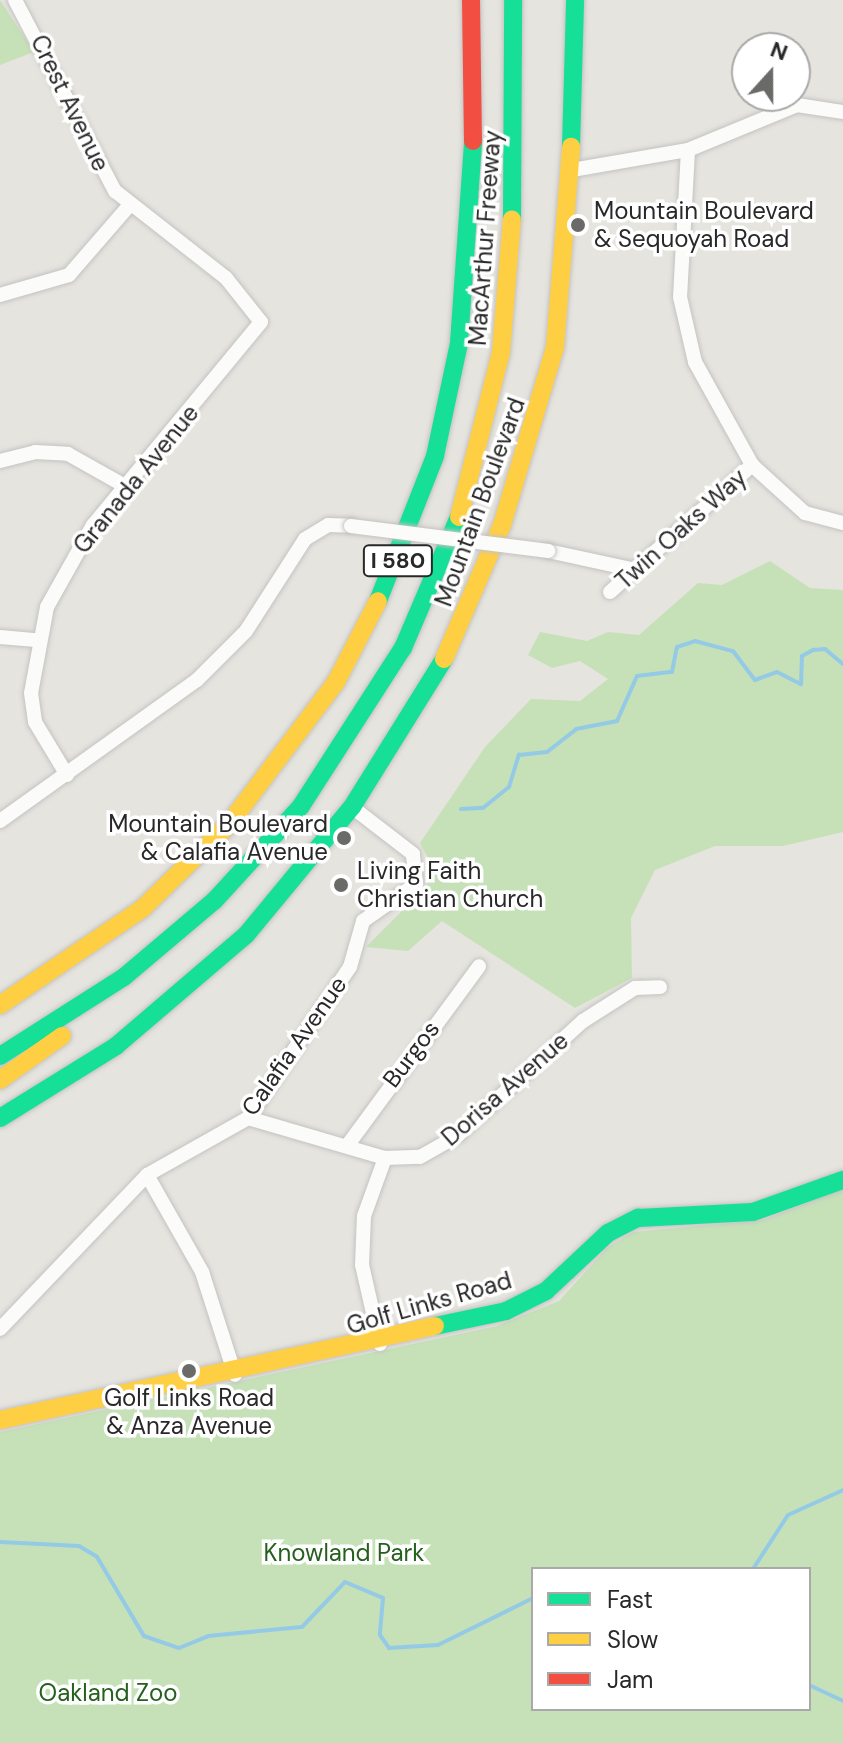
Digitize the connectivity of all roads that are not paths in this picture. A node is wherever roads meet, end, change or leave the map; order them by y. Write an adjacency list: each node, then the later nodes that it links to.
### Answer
1 (15, 0): 8 (street, Crest Avenue)
2 (471, 0): 24 (main road, MacArthur Freeway / I 580)
3 (513, 0): 22 (main road, MacArthur Freeway / I 580)
4 (575, 0): 7 (main road, Mountain Boulevard)
5 (843, 112): 6 (street)
6 (688, 150): 7 (street); 12 (street)
7 (572, 170): 20 (main road, Mountain Boulevard)
8 (128, 207): 9 (street); 10 (street, Crest Avenue)
9 (0, 295)
10 (260, 333): 13 (street, Granada Avenue)
11 (0, 461): 13 (street)
12 (752, 465): 14 (street); 15 (street, Twin Oaks Way)
13 (125, 486): 18 (street, Granada Avenue)
14 (843, 523)
15 (635, 570): 16 (street, Twin Oaks Way); 19 (street, bridge)
16 (610, 592)
17 (0, 637): 18 (street)
18 (36, 640): 19 (street, Granada Avenue)
19 (67, 775): 21 (street)
20 (352, 807): 30 (main road, Mountain Boulevard); 31 (street, Calafia Avenue)
21 (0, 821)
22 (172, 940): 28 (main road, MacArthur Freeway / I 580); 29 (main road)
23 (479, 966): 32 (street, Burgos)
24 (31, 986): 26 (main road); 27 (main road, MacArthur Freeway / I 580)
25 (660, 987): 33 (street, Dorisa Avenue)
26 (0, 995)
27 (0, 1005)
28 (0, 1056)
29 (0, 1080)
30 (0, 1118)
31 (248, 1118): 32 (street, Dorisa Avenue); 34 (street, Calafia Avenue)
32 (347, 1146): 33 (street, Dorisa Avenue)
33 (385, 1158): 37 (street)
34 (147, 1175): 36 (street, Calafia Avenue); 38 (street)
35 (843, 1180): 37 (main road, Golf Links Road)
36 (0, 1329)
37 (380, 1344): 38 (main road, Golf Links Road)
38 (235, 1375): 39 (main road, Golf Links Road)
39 (0, 1420)

